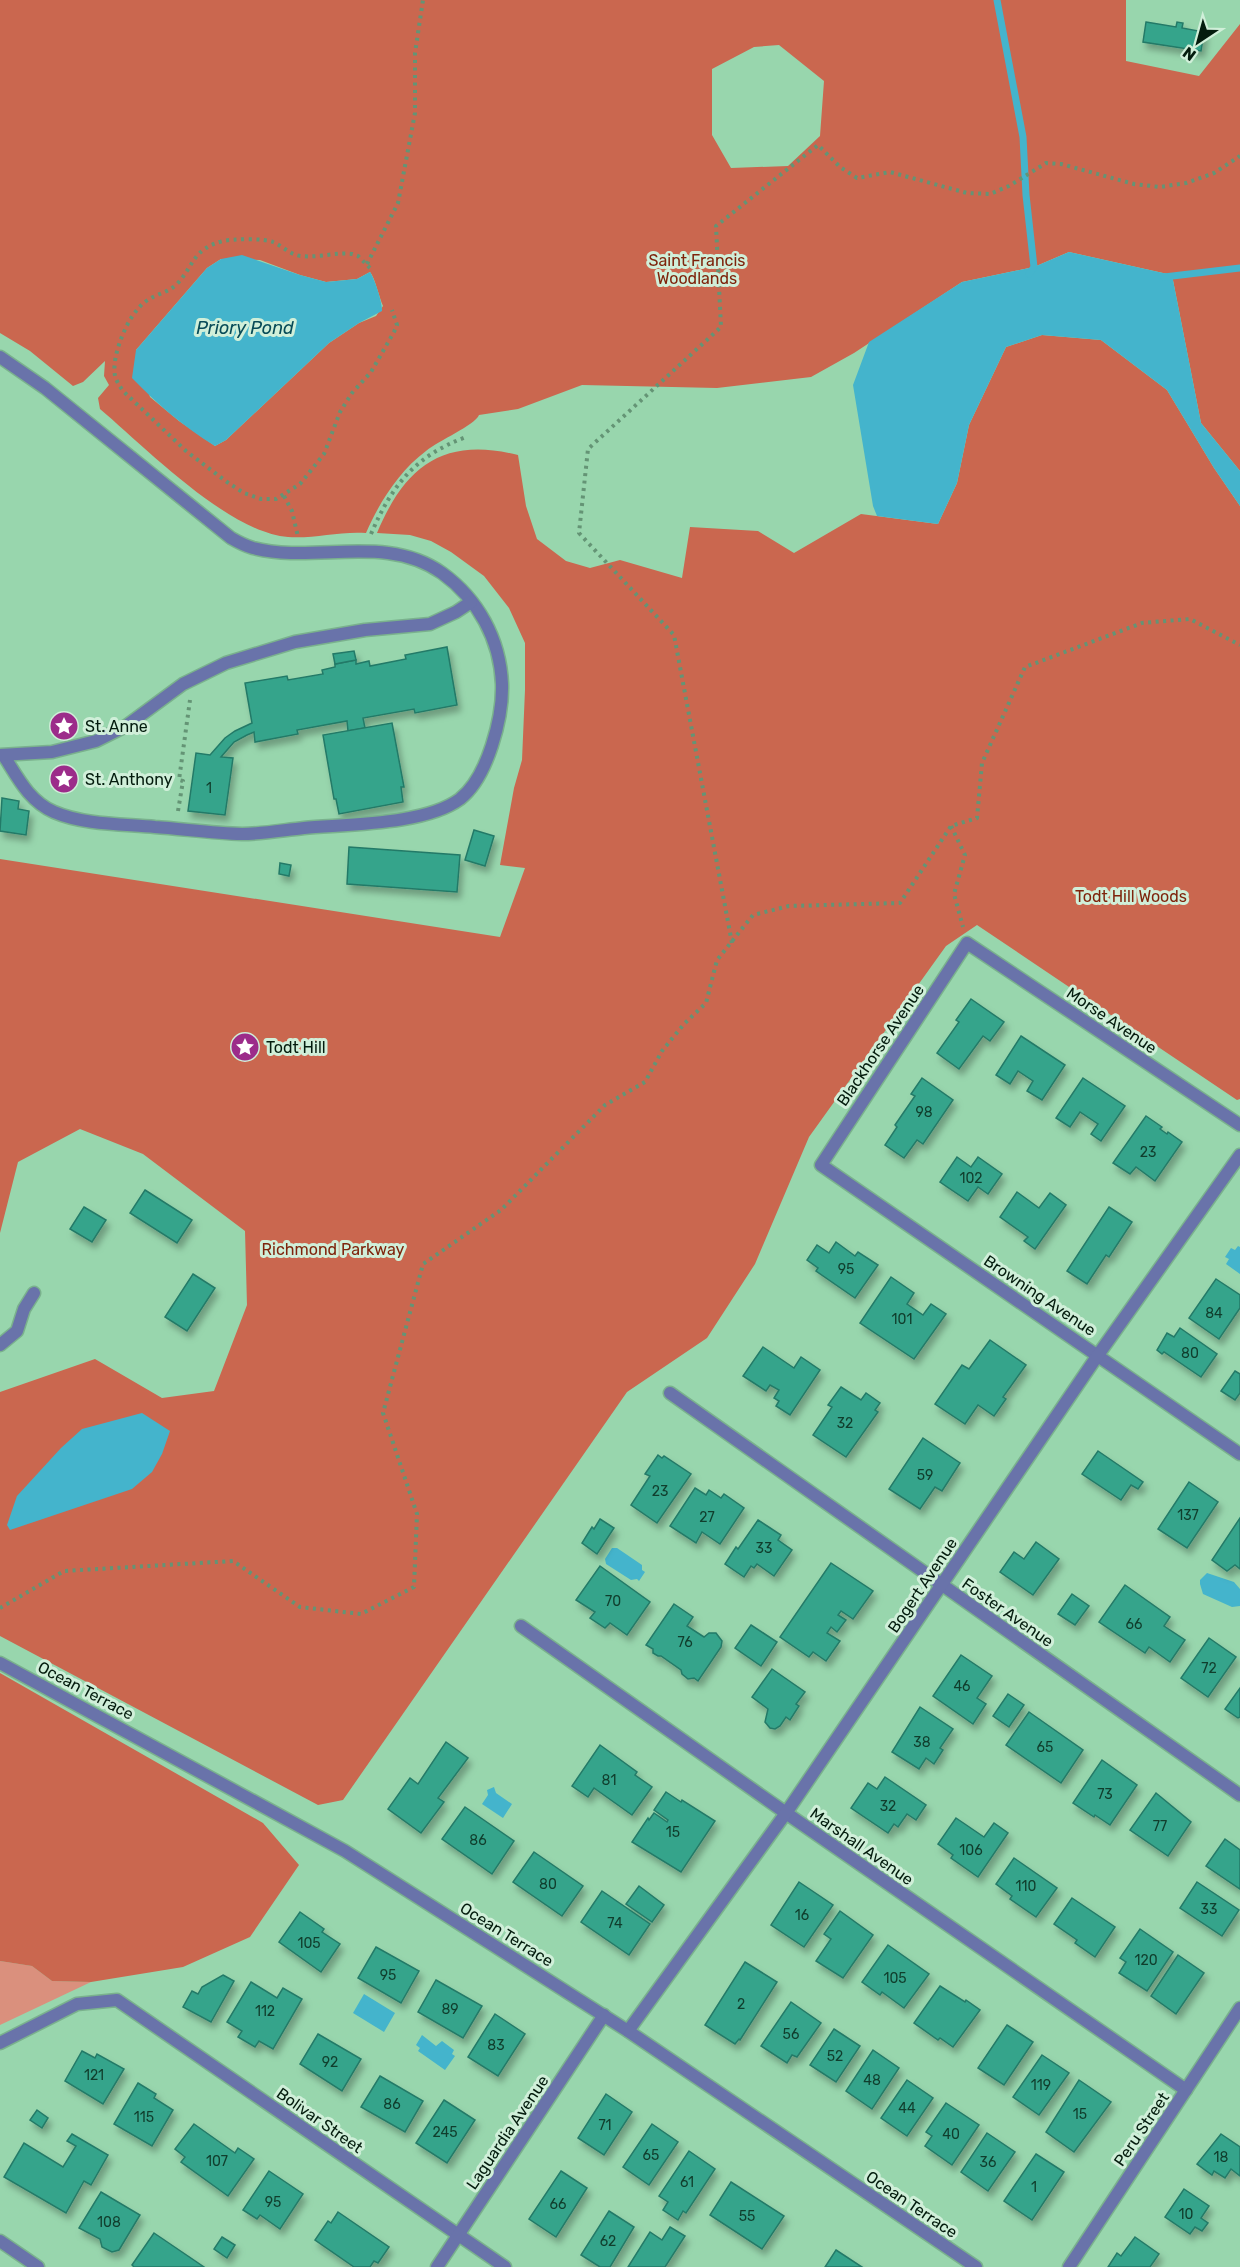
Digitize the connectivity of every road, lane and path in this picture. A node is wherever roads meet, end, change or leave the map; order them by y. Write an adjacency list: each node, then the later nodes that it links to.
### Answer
1 (423, 0): 6 (path)
2 (1240, 156): 15 (path)
3 (392, 310): 6 (path)
4 (0, 357): 8 (street)
5 (465, 437): 7 (path)
6 (284, 496): 8 (path)
7 (363, 551): 8 (street); 9 (street)
8 (299, 552)
9 (471, 602): 12 (street); 12 (street)
10 (1240, 645): 14 (path)
11 (191, 693): 13 (path)
12 (2, 755)
13 (177, 821)
14 (951, 826): 15 (path); 16 (path)
15 (732, 943): 26 (path)
16 (967, 943): 17 (street, Morse Avenue); 19 (street, Blackhorse Avenue)
17 (1240, 1125)
18 (1240, 1155): 22 (street, Bogert Avenue)
19 (821, 1165): 22 (street, Browning Avenue)
20 (34, 1293): 21 (street)
21 (0, 1345)
22 (1098, 1355): 24 (street, Browning Avenue); 25 (street, Bogert Avenue)
23 (670, 1393): 25 (street, Foster Avenue)
24 (1240, 1454)
25 (942, 1586): 29 (street, Foster Avenue); 30 (street, Bogert Avenue)
26 (0, 1608)
27 (521, 1626): 30 (street, Marshall Avenue)
28 (0, 1663): 32 (street, Ocean Terrace)
29 (1240, 1795)
30 (786, 1813): 33 (street, Bogert Avenue); 35 (street, Marshall Avenue)
31 (1240, 2008): 35 (street, Peru Street)
32 (604, 2015): 33 (street, Ocean Terrace); 36 (street, Laguardia Avenue)
33 (628, 2031): 41 (street, Ocean Terrace)
34 (0, 2043): 36 (street, Bolivar Street)
35 (1186, 2090): 42 (street, Peru Street)
36 (458, 2235): 39 (street, Laguardia Avenue); 40 (street, Bolivar Street)
37 (0, 2241): 38 (street)
38 (38, 2267)
39 (437, 2267)
40 (505, 2267)
41 (976, 2267)
42 (1069, 2267)

